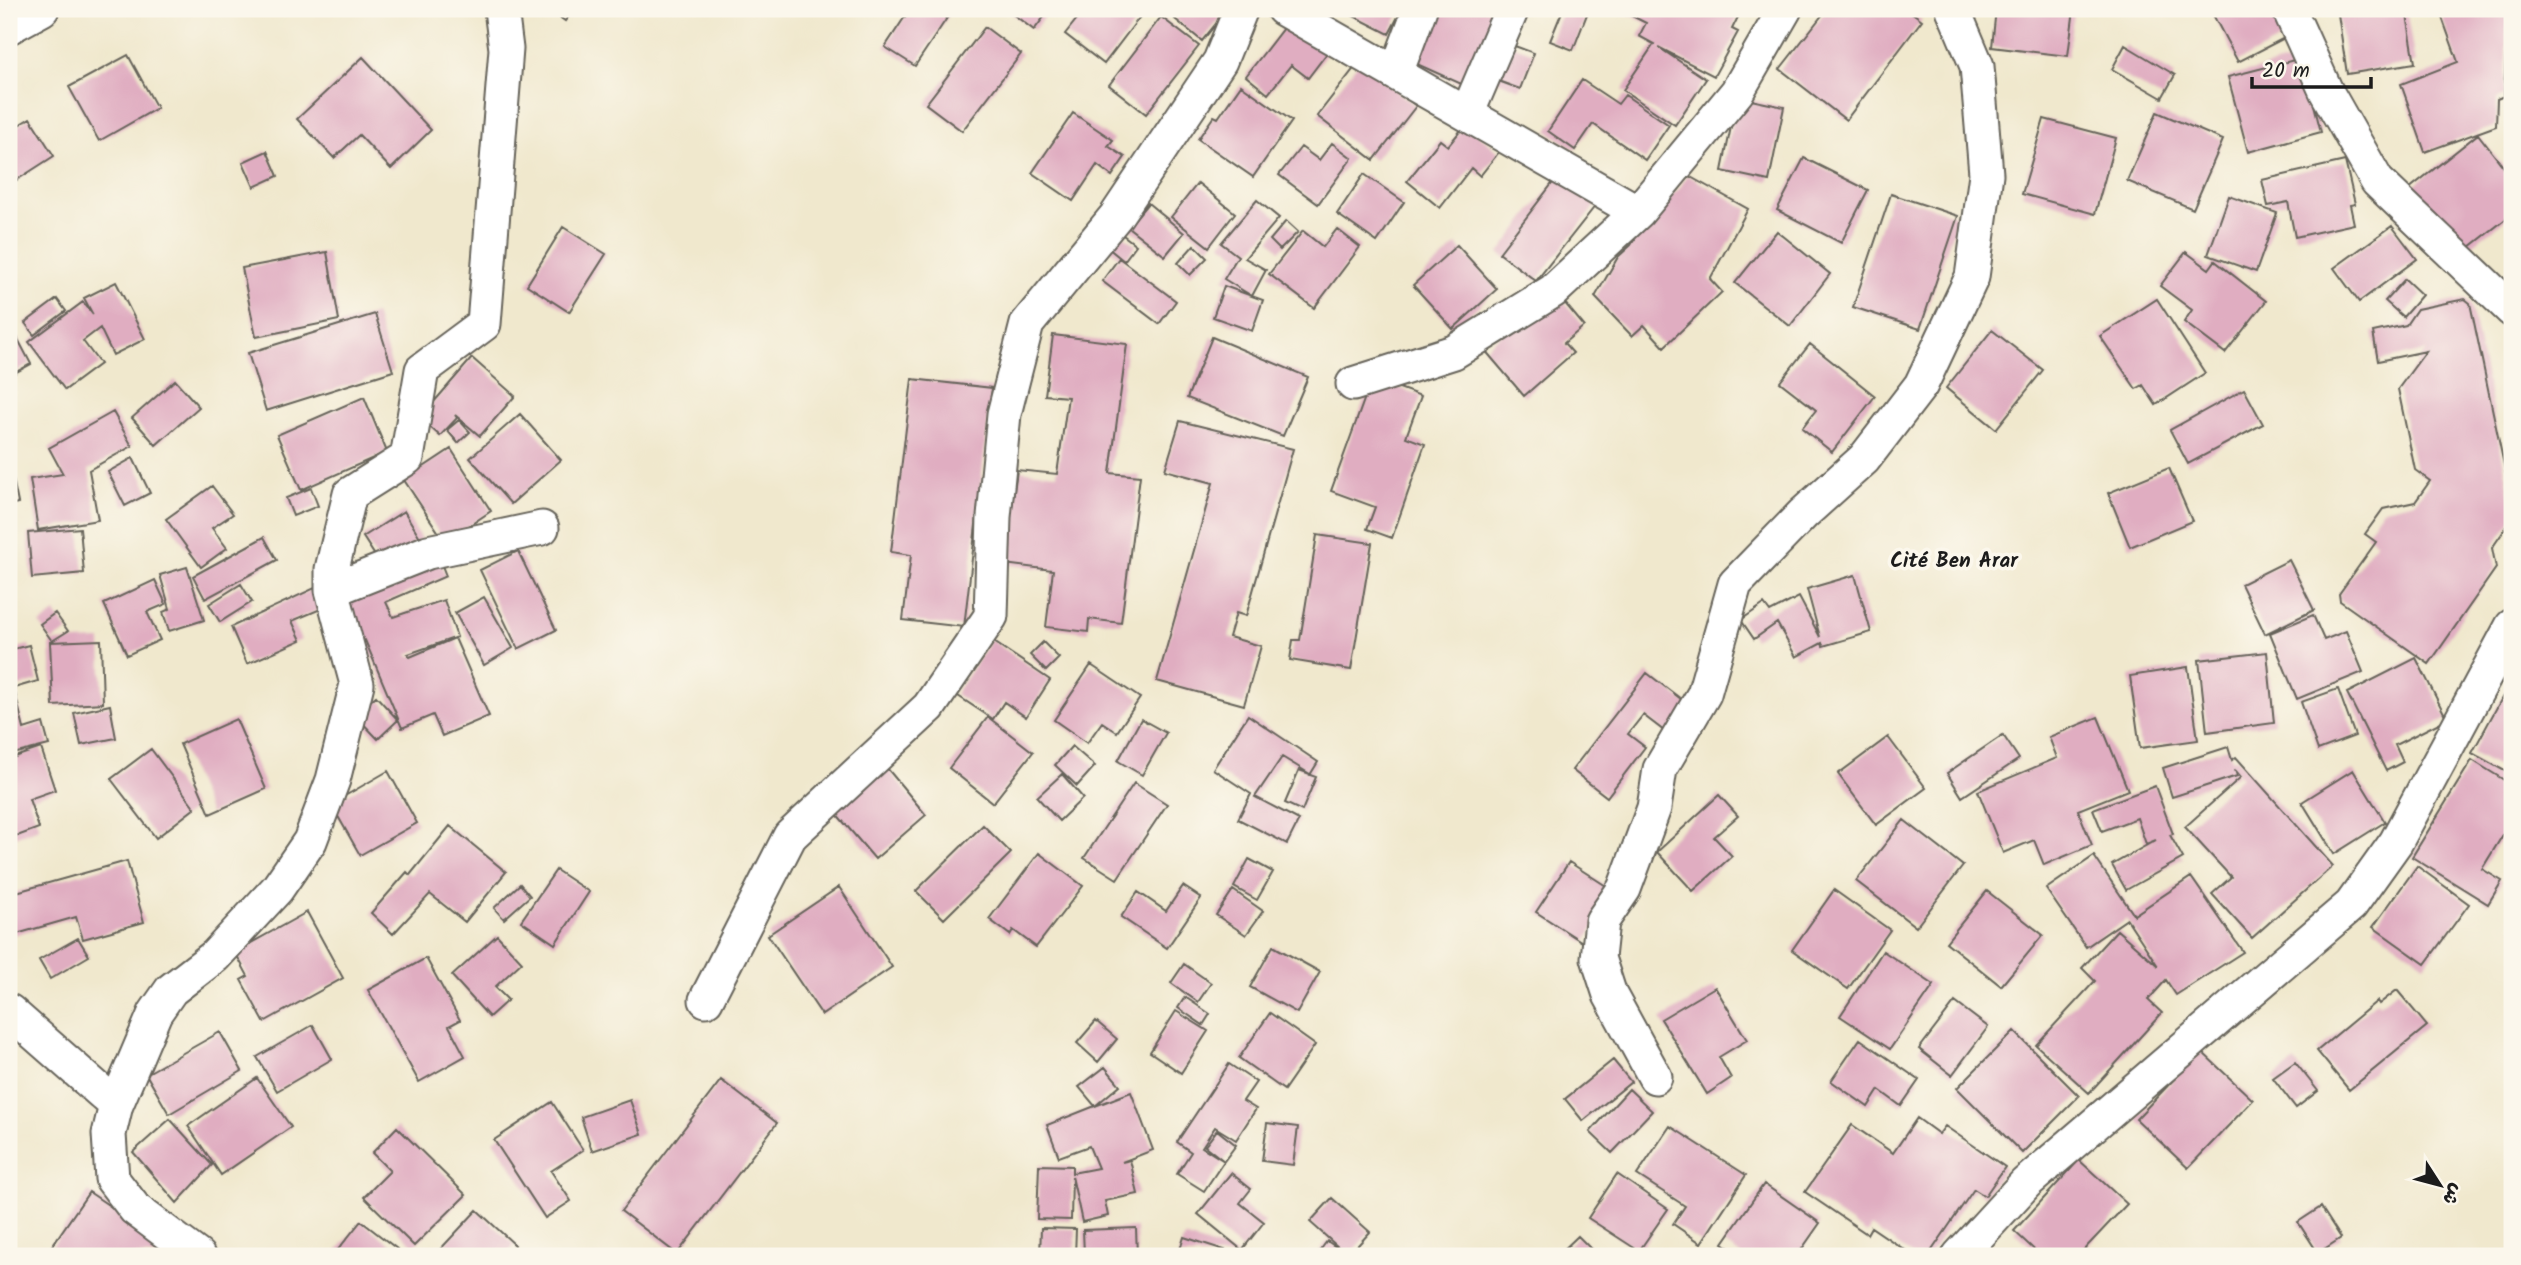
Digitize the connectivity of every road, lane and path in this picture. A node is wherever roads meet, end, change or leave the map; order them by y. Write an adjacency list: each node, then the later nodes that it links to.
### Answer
1 (42, 9): 10 (street)
2 (501, 9): 17 (street)
3 (1241, 9): 19 (street)
4 (1283, 9): 11 (street)
5 (1420, 9): 11 (street)
6 (1512, 9): 12 (street)
7 (1785, 9): 13 (street)
8 (1953, 9): 21 (street)
9 (2289, 9): 14 (street)
10 (9, 27)
11 (1396, 73): 12 (street)
12 (1467, 114): 13 (street)
13 (1638, 212): 15 (street)
14 (2512, 310)
15 (1353, 384)
16 (542, 528): 17 (street)
17 (332, 590): 22 (street)
18 (2512, 626): 24 (street)
19 (706, 1000)
20 (9, 1011): 22 (street)
21 (1655, 1077)
22 (116, 1105): 23 (street)
23 (198, 1256)
24 (1959, 1256)

